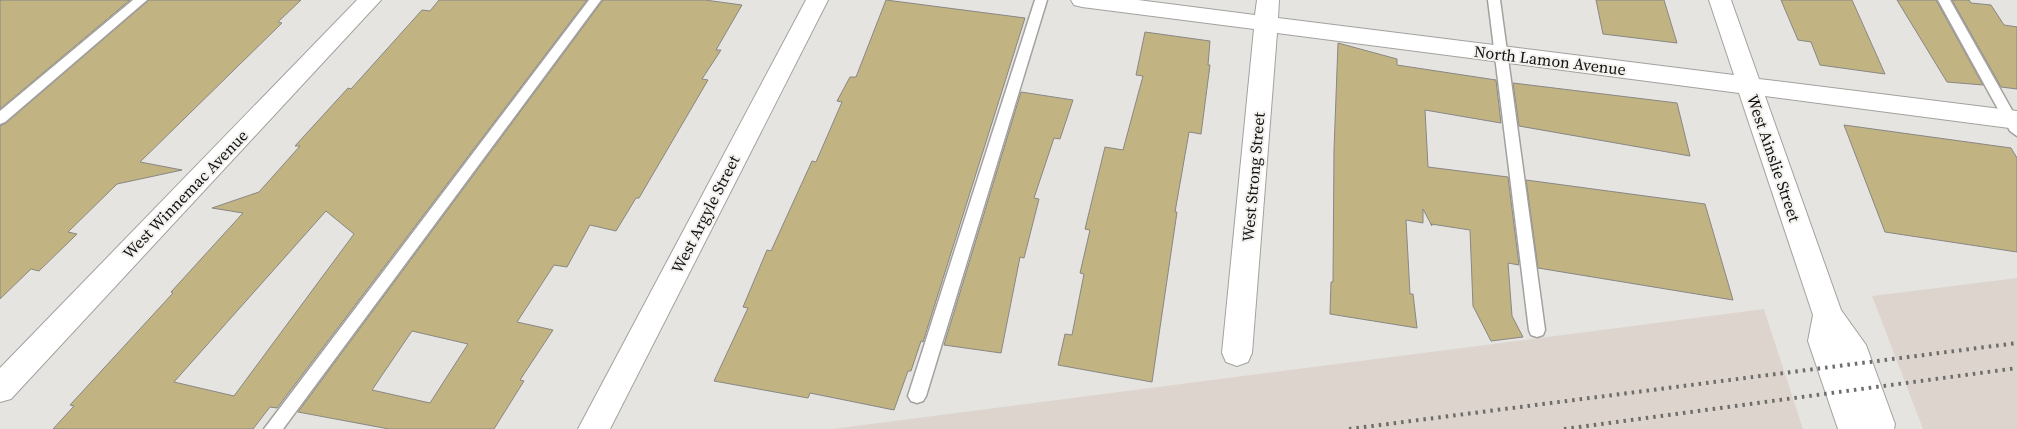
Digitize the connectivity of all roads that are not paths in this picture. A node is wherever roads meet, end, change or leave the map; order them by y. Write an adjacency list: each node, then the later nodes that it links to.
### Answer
1 (141, 0): 13 (lane)
2 (370, 0): 18 (street, West Winnemac Avenue)
3 (595, 0): 20 (lane)
4 (817, 0): 21 (street, West Argyle Street)
5 (1041, 0): 19 (lane)
6 (1082, 0): 10 (street, North Lamon Avenue)
7 (1494, 0): 11 (lane)
8 (1720, 0): 12 (street, West Ainslie Street)
9 (1944, 0): 14 (lane)
10 (1267, 12): 11 (street, North Lamon Avenue); 17 (street, West Strong Street)
11 (1501, 54): 12 (street, North Lamon Avenue); 16 (lane)
12 (1749, 86): 14 (street, North Lamon Avenue); 15 (street, West Ainslie Street)
13 (0, 119)
14 (2015, 124)
15 (1828, 315): 22 (street, West Ainslie Street); 23 (street, West Ainslie Street)
16 (1537, 330)
17 (1238, 353)
18 (0, 389)
19 (917, 396)
20 (273, 429)
21 (594, 429)
22 (1858, 429)
23 (1878, 429)

